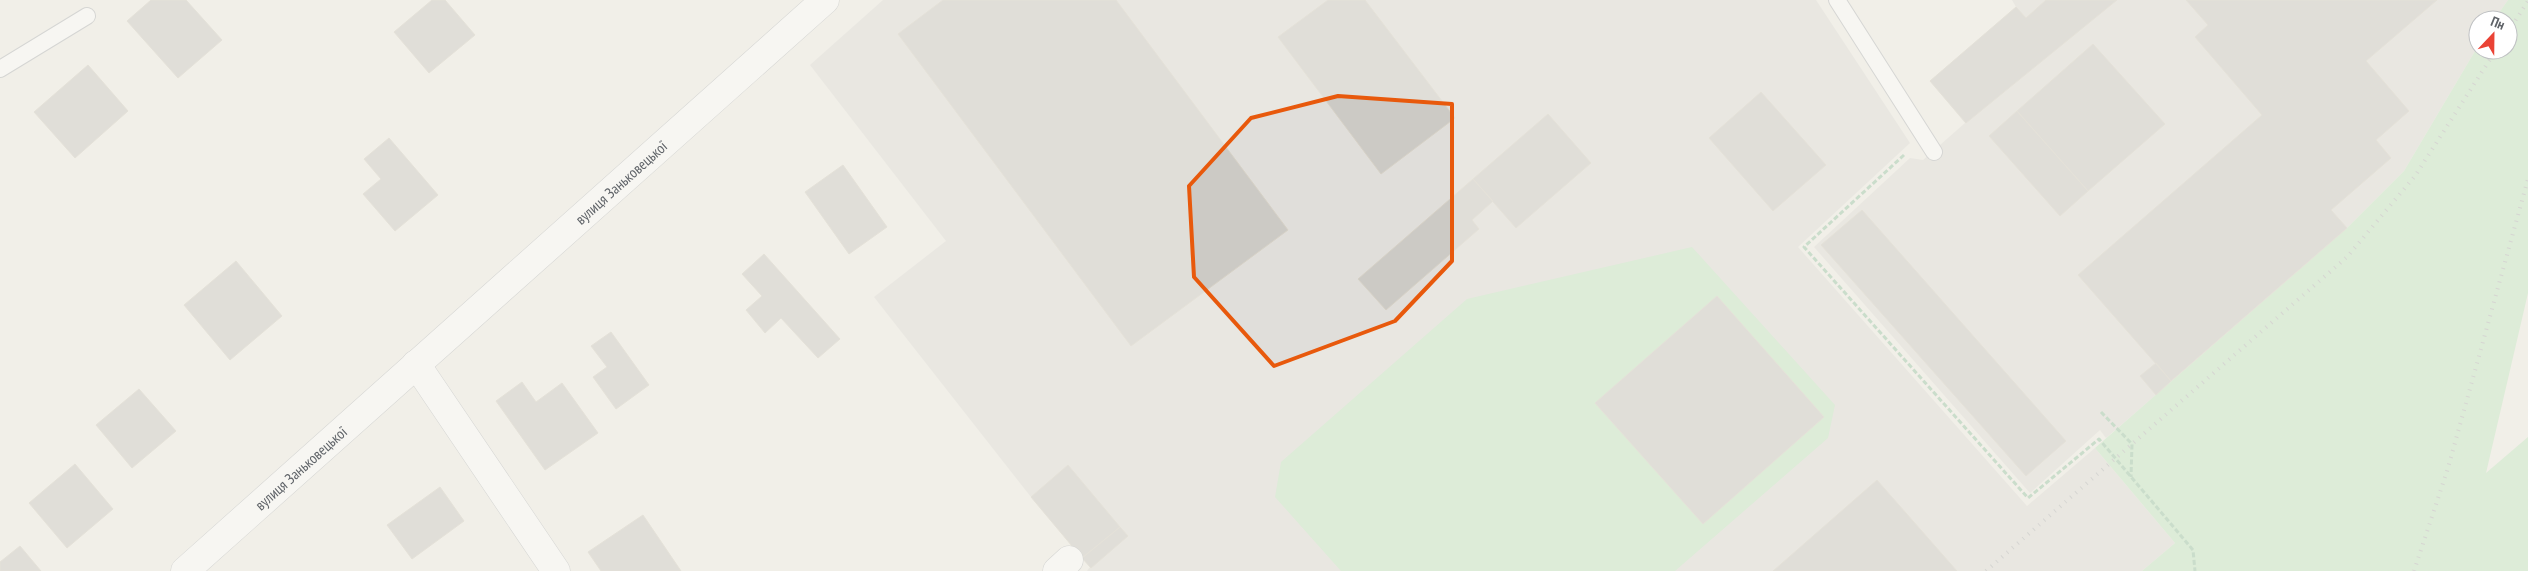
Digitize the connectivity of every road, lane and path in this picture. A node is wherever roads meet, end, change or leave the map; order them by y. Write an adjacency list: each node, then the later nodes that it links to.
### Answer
1 (825, 0): 7 (street, вулиця Заньковецької)
2 (1837, 0): 5 (lane)
3 (88, 16): 4 (lane)
4 (0, 69)
5 (1925, 136): 6 (lane); 9 (path)
6 (1934, 152)
7 (416, 364): 10 (street, вулиця Заньковецької); 11 (street)
8 (2101, 412): 9 (path)
9 (2131, 477): 12 (path)
10 (185, 571)
11 (556, 571)
12 (2195, 571)

